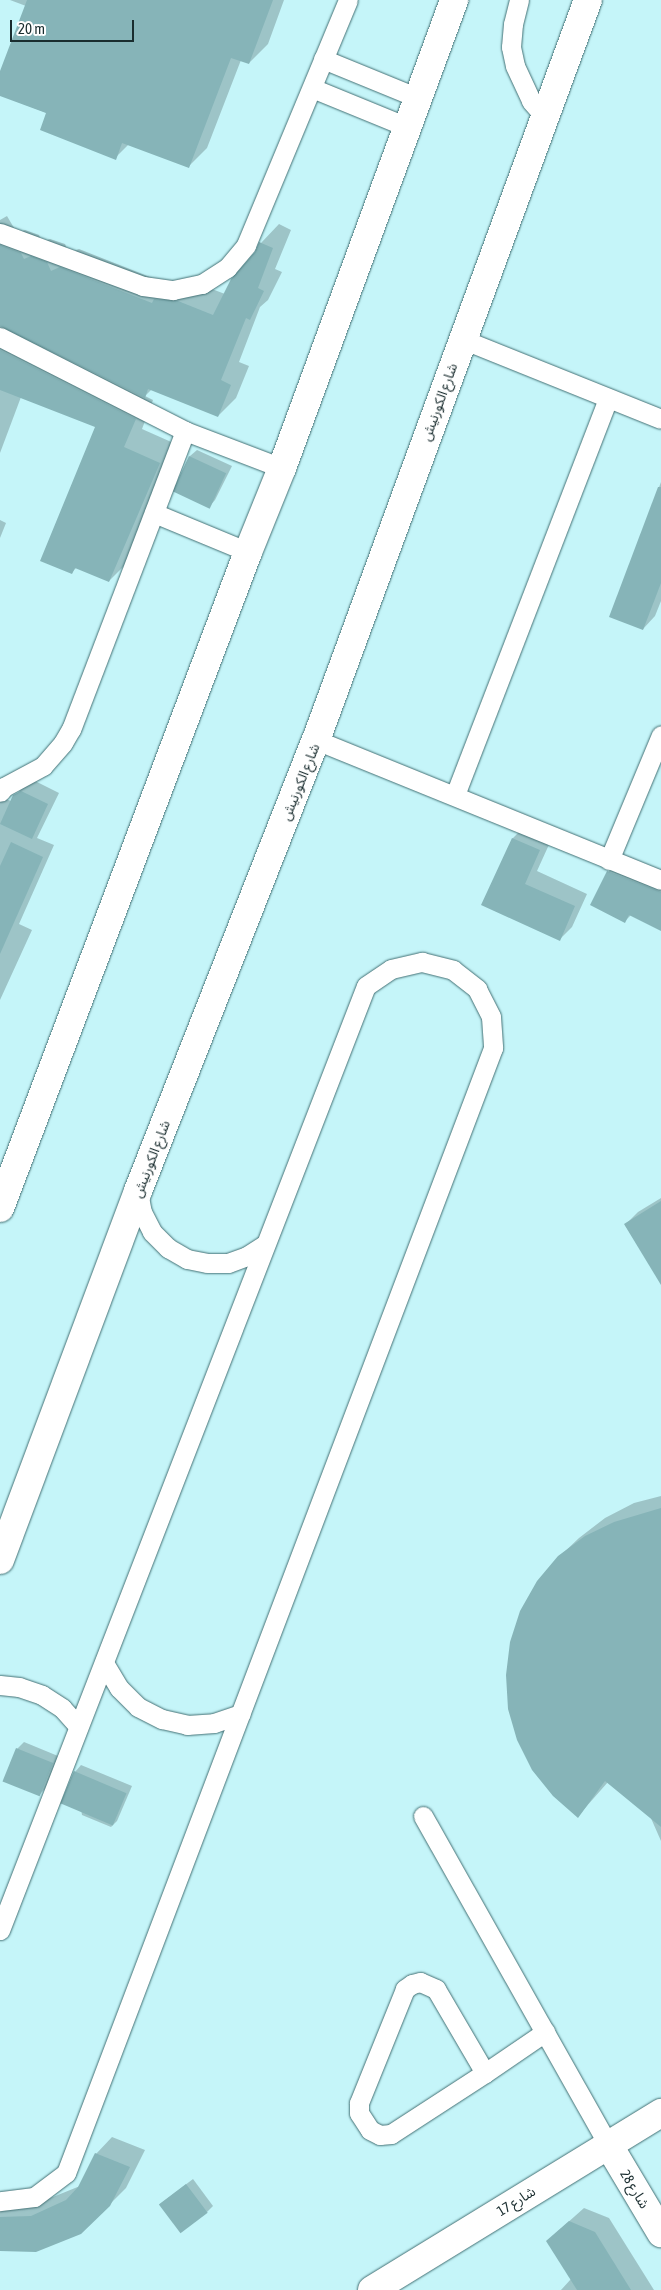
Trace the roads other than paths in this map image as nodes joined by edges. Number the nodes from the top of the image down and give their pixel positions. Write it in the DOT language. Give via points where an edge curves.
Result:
graph roads {
  1 [pos="348,0"];
  2 [pos="454,0"];
  3 [pos="519,0"];
  4 [pos="588,0"];
  5 [pos="323,60"];
  6 [pos="312,88"];
  7 [pos="418,98"];
  8 [pos="544,116"];
  9 [pos="407,126"];
  10 [pos="0,233"];
  11 [pos="0,337"];
  12 [pos="462,340"];
  13 [pos="608,398"];
  14 [pos="661,419"];
  15 [pos="185,431"];
  16 [pos="282,468"];
  17 [pos="154,514"];
  18 [pos="248,552"];
  19 [pos="661,735"];
  20 [pos="316,740"];
  21 [pos="0,792"];
  22 [pos="455,795"];
  23 [pos="609,860"];
  24 [pos="661,880"];
  25 [pos="138,1191"];
  26 [pos="0,1208"];
  27 [pos="264,1245"];
  28 [pos="0,1560"];
  29 [pos="104,1663"];
  30 [pos="0,1685"];
  31 [pos="240,1714"];
  32 [pos="78,1726"];
  33 [pos="423,1816"];
  34 [pos="0,1930"];
  35 [pos="545,2032"];
  36 [pos="485,2073"];
  37 [pos="661,2113"];
  38 [pos="608,2144"];
  39 [pos="0,2201"];
  40 [pos="661,2233"];
  41 [pos="372,2290"];
  1 -- 5 [label="lane"];
  2 -- 7 [label="street"];
  3 -- 8 [label="lane" via="511,46 515,66 531,101"];
  4 -- 8 [label="street, شارع الكورنيش"];
  5 -- 6 [label="lane"];
  5 -- 7 [label="lane"];
  6 -- 9 [label="lane"];
  6 -- 10 [label="lane" via="246,245 228,268 202,284 173,290 143,286"];
  7 -- 9 [label="street"];
  8 -- 12 [label="street, شارع الكورنيش"];
  9 -- 16 [label="street"];
  11 -- 15 [label="lane"];
  12 -- 13 [label="lane"];
  12 -- 20 [label="street, شارع الكورنيش"];
  13 -- 14 [label="lane"];
  13 -- 22 [label="lane"];
  15 -- 16 [label="lane"];
  15 -- 17 [label="lane"];
  16 -- 18 [label="street"];
  17 -- 18 [label="lane"];
  17 -- 21 [label="lane" via="71,729 43,766"];
  18 -- 26 [label="street"];
  19 -- 23 [label="lane"];
  20 -- 22 [label="lane"];
  20 -- 25 [label="street, شارع الكورنيش"];
  22 -- 23 [label="lane"];
  23 -- 24 [label="lane"];
  25 -- 27 [label="lane" via="142,1212 152,1232 168,1248 187,1259 228,1263"];
  25 -- 28 [label="street, شارع الكورنيش"];
  27 -- 29 [label="lane"];
  27 -- 31 [label="lane" via="366,986 391,969 422,962 453,970 477,989 491,1017 493,1048"];
  29 -- 31 [label="lane" via="119,1688 138,1707 162,1719 187,1725 214,1723"];
  29 -- 32 [label="lane"];
  30 -- 32 [label="lane" via="42,1695 62,1708"];
  31 -- 39 [label="lane" via="66,2173 34,2197"];
  32 -- 34 [label="lane"];
  33 -- 35 [label="lane"];
  35 -- 36 [label="lane"];
  35 -- 38 [label="lane"];
  36 -- 36 [label="lane" via="391,2134 380,2135 370,2130 359,2114 359,2103 405,1989 412,1984 420,1982 436,1989"];
  37 -- 38 [label="street, شارع 17"];
  38 -- 40 [label="street, شارع 28"];
  38 -- 41 [label="street, شارع 17"];
}
